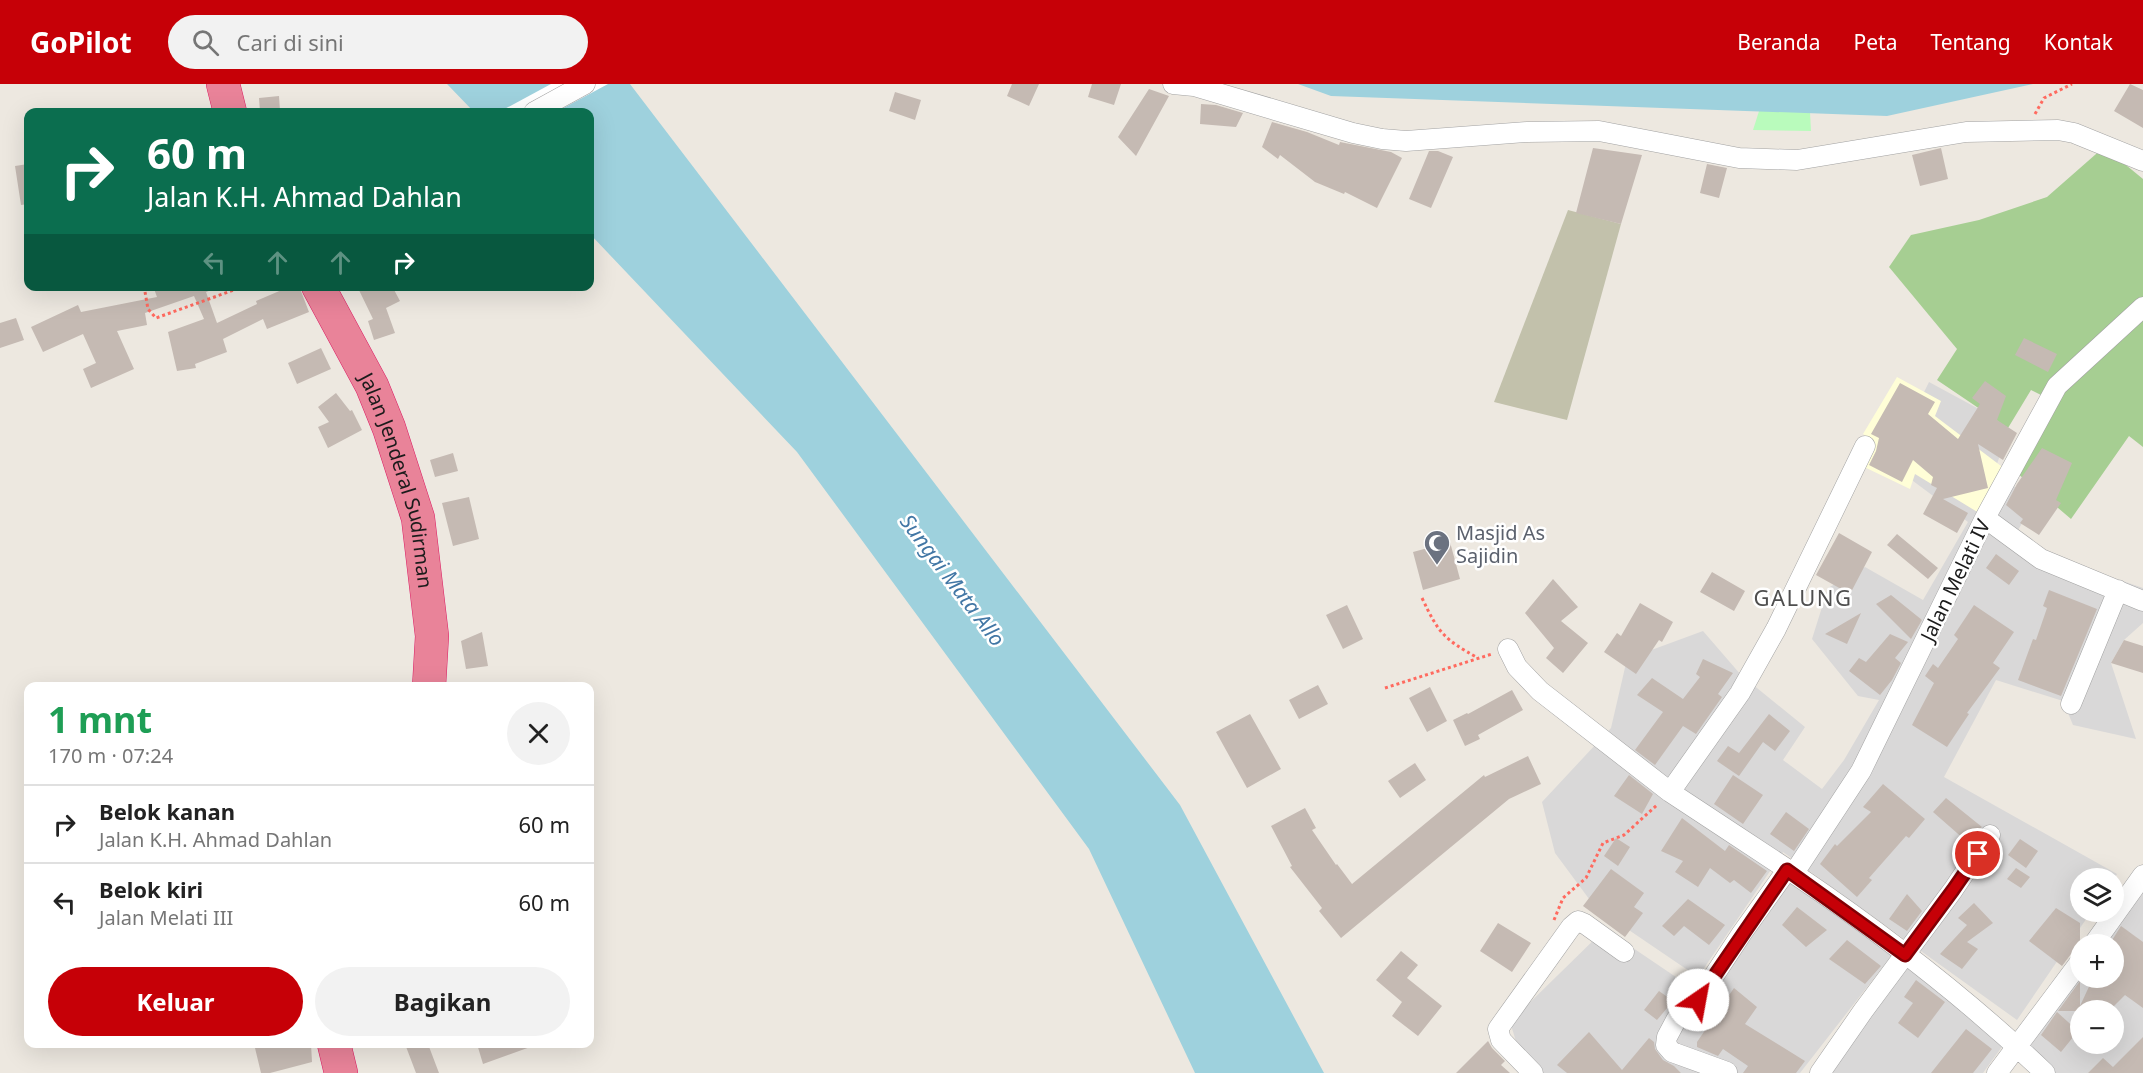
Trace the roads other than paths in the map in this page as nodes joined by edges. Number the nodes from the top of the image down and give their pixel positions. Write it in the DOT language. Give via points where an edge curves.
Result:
graph roads {
  1 [pos="223,84"];
  2 [pos="585,84"];
  3 [pos="1173,84"];
  4 [pos="229,108"];
  5 [pos="541,108"];
  6 [pos="2143,161"];
  7 [pos="321,291"];
  8 [pos="2143,307"];
  9 [pos="1865,446"];
  10 [pos="1985,518"];
  11 [pos="2118,590"];
  12 [pos="2143,601"];
  13 [pos="1508,649"];
  14 [pos="429,682"];
  15 [pos="2071,704"];
  16 [pos="1670,792"];
  17 [pos="1990,835"];
  18 [pos="1790,872"];
  19 [pos="2143,875"];
  20 [pos="2101,934"];
  21 [pos="1624,952"];
  22 [pos="1905,955"];
  23 [pos="2070,975"];
  24 [pos="2016,1046"];
  25 [pos="335,1048"];
  26 [pos="1727,1072"];
  27 [pos="341,1073"];
  28 [pos="1533,1073"];
  29 [pos="1820,1073"];
  30 [pos="1996,1073"];
  31 [pos="2045,1073"];
  1 -- 4 [label="highway"];
  2 -- 5 [label="street"];
  3 -- 6 [label="street" via="1228,95 1353,133 1406,141 1599,131 1739,158 1797,160 1966,132 2058,130"];
  7 -- 14 [label="highway, Jalan Jenderal Sudirman" via="372,386 418,518 432,636"];
  8 -- 10 [label="street, Jalan Melati IV" via="2057,386"];
  9 -- 16 [label="street" via="1776,629 1740,693"];
  10 -- 11 [label="street" via="2041,559"];
  10 -- 18 [label="street, Jalan Melati IV" via="1862,771"];
  11 -- 12 [label="street"];
  11 -- 15 [label="street"];
  13 -- 16 [label="street" via="1517,667 1540,691"];
  16 -- 18 [label="street"];
  17 -- 22 [label="street"];
  18 -- 22 [label="street"];
  18 -- 26 [label="street, Jalan Melati IV" via="1667,1037 1665,1044 1672,1052"];
  19 -- 20 [label="street"];
  21 -- 28 [label="street" via="1578,921 1565,936 1498,1029 1501,1040"];
  22 -- 24 [label="street"];
  22 -- 29 [label="street"];
  23 -- 24 [label="street"];
  24 -- 30 [label="street"];
  24 -- 31 [label="street"];
  25 -- 27 [label="highway"];
}
